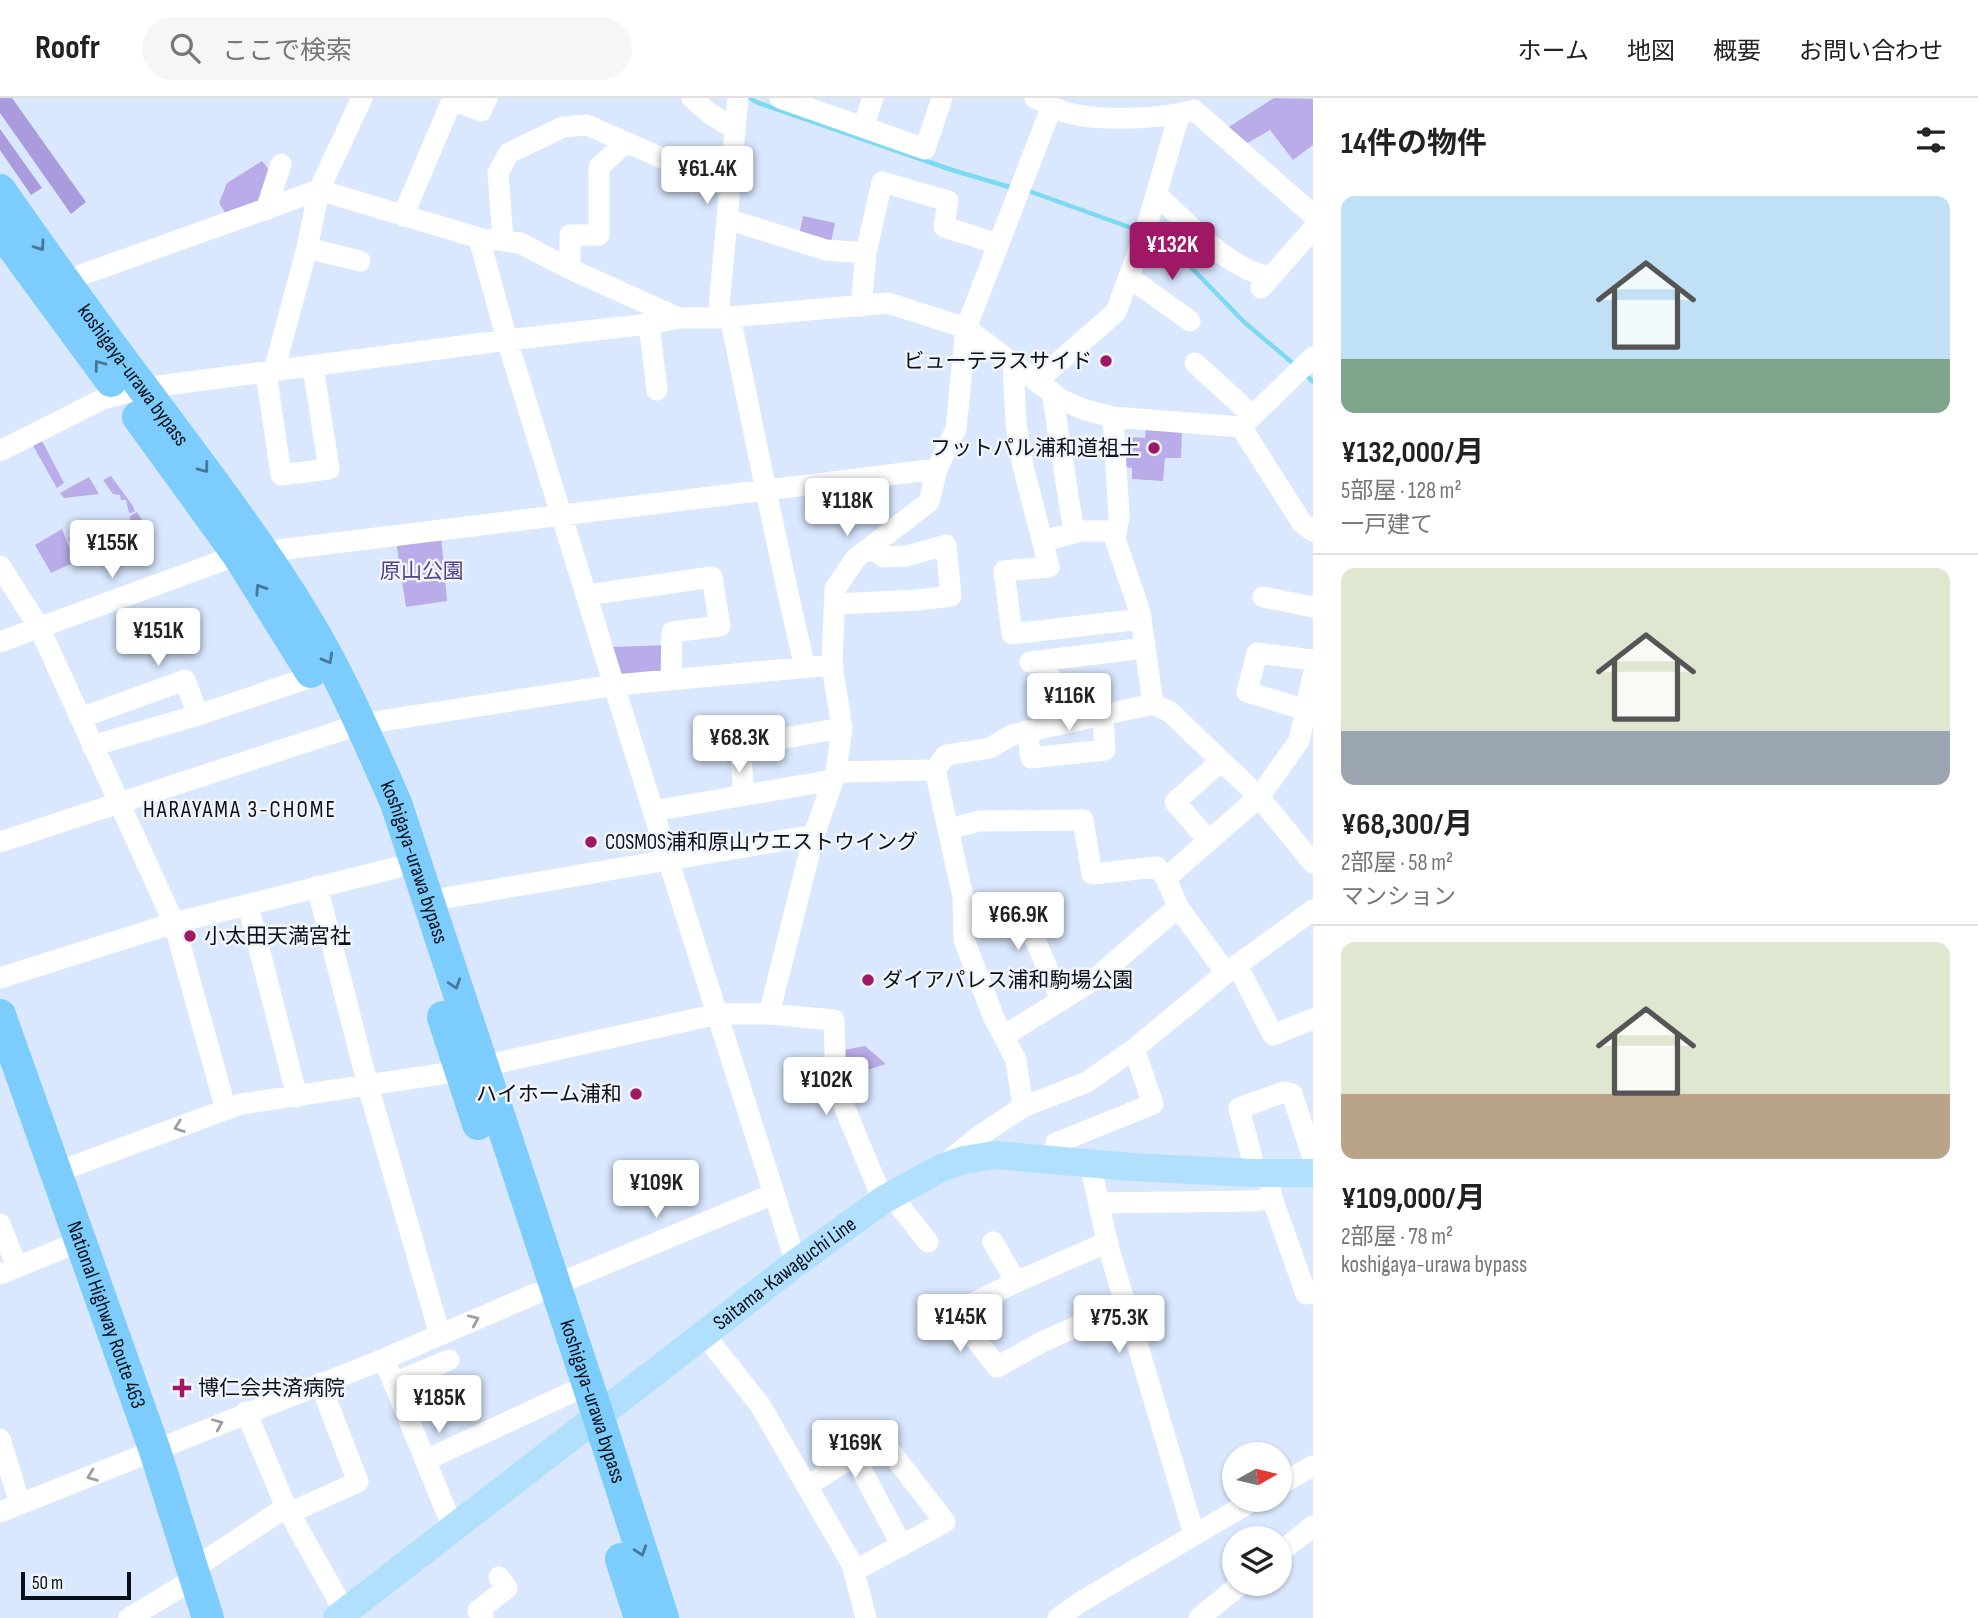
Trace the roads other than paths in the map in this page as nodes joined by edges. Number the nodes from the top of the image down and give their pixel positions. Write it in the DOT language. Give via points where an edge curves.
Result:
graph roads {
  1 [pos="362,98"];
  2 [pos="487,98"];
  3 [pos="692,98"];
  4 [pos="738,98"];
  5 [pos="780,98"];
  6 [pos="873,98"];
  7 [pos="942,98"];
  8 [pos="1210,98"];
  9 [pos="453,99"];
  10 [pos="1044,102"];
  11 [pos="1187,112"];
  12 [pos="863,127"];
  13 [pos="735,129"];
  14 [pos="626,142"];
  15 [pos="281,164"];
  16 [pos="730,188"];
  17 [pos="0,190"];
  18 [pos="319,190"];
  19 [pos="1157,194"];
  20 [pos="266,210"];
  21 [pos="1313,215"];
  22 [pos="403,216"];
  23 [pos="727,219"];
  24 [pos="1313,229"];
  25 [pos="0,230"];
  26 [pos="479,238"];
  27 [pos="503,240"];
  28 [pos="998,244"];
  29 [pos="307,248"];
  30 [pos="866,253"];
  31 [pos="360,261"];
  32 [pos="570,269"];
  33 [pos="1129,277"];
  34 [pos="66,283"];
  35 [pos="861,306"];
  36 [pos="679,318"];
  37 [pos="724,318"];
  38 [pos="1190,321"];
  39 [pos="649,324"];
  40 [pos="966,328"];
  41 [pos="507,340"];
  42 [pos="1313,357"];
  43 [pos="1013,363"];
  44 [pos="1195,363"];
  45 [pos="313,367"];
  46 [pos="270,372"];
  47 [pos="1044,386"];
  48 [pos="657,390"];
  49 [pos="132,391"];
  50 [pos="1113,416"];
  51 [pos="1247,421"];
  52 [pos="0,450"];
  53 [pos="937,469"];
  54 [pos="768,491"];
  55 [pos="563,516"];
  56 [pos="1116,531"];
  57 [pos="1313,531"];
  58 [pos="1074,533"];
  59 [pos="1042,541"];
  60 [pos="869,548"];
  61 [pos="250,554"];
  62 [pos="0,566"];
  63 [pos="587,595"];
  64 [pos="1263,597"];
  65 [pos="835,604"];
  66 [pos="1313,607"];
  67 [pos="1141,620"];
  68 [pos="40,629"];
  69 [pos="0,642"];
  70 [pos="1145,648"];
  71 [pos="1313,660"];
  72 [pos="832,665"];
  73 [pos="805,667"];
  74 [pos="1313,675"];
  75 [pos="314,676"];
  76 [pos="671,680"];
  77 [pos="615,685"];
  78 [pos="1153,705"];
  79 [pos="1306,710"];
  80 [pos="198,715"];
  81 [pos="1103,715"];
  82 [pos="80,719"];
  83 [pos="1055,725"];
  84 [pos="351,728"];
  85 [pos="842,728"];
  86 [pos="1027,731"];
  87 [pos="92,746"];
  88 [pos="1221,761"];
  89 [pos="935,770"];
  90 [pos="834,776"];
  91 [pos="744,795"];
  92 [pos="1258,797"];
  93 [pos="118,803"];
  94 [pos="653,811"];
  95 [pos="950,829"];
  96 [pos="814,835"];
  97 [pos="1209,841"];
  98 [pos="0,842"];
  99 [pos="668,859"];
  100 [pos="1313,863"];
  101 [pos="395,869"];
  102 [pos="1166,878"];
  103 [pos="317,886"];
  104 [pos="428,901"];
  105 [pos="248,905"];
  106 [pos="1178,907"];
  107 [pos="1313,909"];
  108 [pos="964,920"];
  109 [pos="174,923"];
  110 [pos="1232,969"];
  111 [pos="0,978"];
  112 [pos="1062,1001"];
  113 [pos="718,1014"];
  114 [pos="769,1014"];
  115 [pos="0,1015"];
  116 [pos="1313,1019"];
  117 [pos="1004,1036"];
  118 [pos="1134,1049"];
  119 [pos="471,1068"];
  120 [pos="368,1086"];
  121 [pos="297,1097"];
  122 [pos="1023,1107"];
  123 [pos="226,1110"];
  124 [pos="1313,1158"];
  125 [pos="1054,1160"];
  126 [pos="1090,1163"];
  127 [pos="941,1168"];
  128 [pos="57,1172"];
  129 [pos="1313,1173"];
  130 [pos="1264,1182"];
  131 [pos="773,1194"];
  132 [pos="887,1198"];
  133 [pos="1100,1203"];
  134 [pos="0,1224"];
  135 [pos="81,1241"];
  136 [pos="928,1242"];
  137 [pos="993,1242"];
  138 [pos="1108,1242"];
  139 [pos="796,1264"];
  140 [pos="9,1271"];
  141 [pos="1016,1282"];
  142 [pos="545,1289"];
  143 [pos="1313,1292"];
  144 [pos="1126,1304"];
  145 [pos="704,1334"];
  146 [pos="440,1335"];
  147 [pos="384,1359"];
  148 [pos="449,1360"];
  149 [pos="320,1383"];
  150 [pos="394,1383"];
  151 [pos="450,1387"];
  152 [pos="570,1393"];
  153 [pos="404,1406"];
  154 [pos="246,1412"];
  155 [pos="590,1422"];
  156 [pos="0,1439"];
  157 [pos="155,1451"];
  158 [pos="854,1456"];
  159 [pos="426,1460"];
  160 [pos="1313,1466"];
  161 [pos="1292,1478"];
  162 [pos="807,1486"];
  163 [pos="10,1508"];
  164 [pos="288,1510"];
  165 [pos="1233,1512"];
  166 [pos="1313,1526"];
  167 [pos="453,1528"];
  168 [pos="1194,1534"];
  169 [pos="1292,1543"];
  170 [pos="902,1546"];
  171 [pos="854,1571"];
  172 [pos="195,1574"];
  173 [pos="499,1577"];
  174 [pos="1226,1596"];
  175 [pos="341,1615"];
  176 [pos="128,1618"];
  177 [pos="208,1618"];
  178 [pos="483,1618"];
  179 [pos="639,1618"];
  180 [pos="663,1618"];
  181 [pos="866,1618"];
  182 [pos="1058,1618"];
  183 [pos="1199,1618"];
  1 -- 18 [label="street"];
  2 -- 9 [label="street" via="481,111"];
  3 -- 13 [label="street"];
  4 -- 13 [label="street"];
  5 -- 12 [label="street"];
  6 -- 12 [label="street"];
  7 -- 12 [label="street" via="925,149"];
  8 -- 11 [label="street"];
  9 -- 22 [label="street"];
  10 -- 11 [label="street" via="1092,116 1141,118"];
  10 -- 28 [label="street"];
  11 -- 19 [label="street" via="1177,122"];
  11 -- 21 [label="street" via="1194,110 1203,116"];
  13 -- 16 [label="street"];
  14 -- 16 [label="street"];
  14 -- 27 [label="street" via="587,125 563,127 509,153 498,173"];
  14 -- 32 [label="street" via="599,167 599,235 570,235"];
  15 -- 20 [label="street"];
  16 -- 23 [label="street"];
  17 -- 34 [label="highway, koshigaya-urawa bypass, one-way"];
  18 -- 20 [label="street"];
  18 -- 22 [label="street"];
  18 -- 29 [label="street"];
  19 -- 24 [label="street" via="1209,243 1265,282"];
  19 -- 33 [label="street"];
  20 -- 34 [label="street"];
  22 -- 26 [label="street"];
  23 -- 30 [label="street" via="826,250"];
  23 -- 37 [label="street"];
  49 -- 25 [label="highway, koshigaya-urawa bypass, one-way"];
  26 -- 27 [label="street"];
  26 -- 41 [label="street"];
  27 -- 32 [label="street" via="520,243"];
  28 -- 30 [label="street" via="944,227 948,201 882,182"];
  28 -- 40 [label="street"];
  29 -- 31 [label="street"];
  29 -- 46 [label="street"];
  30 -- 35 [label="street"];
  32 -- 36 [label="street"];
  33 -- 38 [label="street"];
  33 -- 47 [label="street" via="1116,312"];
  34 -- 49 [label="highway, koshigaya-urawa bypass"];
  35 -- 37 [label="street"];
  35 -- 40 [label="street" via="888,303"];
  36 -- 37 [label="street"];
  36 -- 39 [label="street"];
  37 -- 54 [label="street"];
  39 -- 41 [label="street"];
  39 -- 48 [label="street"];
  40 -- 43 [label="street"];
  40 -- 53 [label="street" via="956,429"];
  41 -- 45 [label="street"];
  41 -- 55 [label="street"];
  42 -- 51 [label="street"];
  43 -- 47 [label="street"];
  43 -- 59 [label="street" via="1023,467"];
  44 -- 51 [label="street"];
  45 -- 46 [label="street"];
  45 -- 46 [label="street" via="329,469 281,475"];
  46 -- 49 [label="street"];
  47 -- 50 [label="street" via="1085,410"];
  47 -- 58 [label="street"];
  49 -- 52 [label="street" via="103,399"];
  49 -- 61 [label="highway, koshigaya-urawa bypass" via="209,475"];
  50 -- 51 [label="street"];
  50 -- 56 [label="street"];
  51 -- 57 [label="street" via="1302,523"];
  53 -- 54 [label="street"];
  53 -- 60 [label="street" via="929,502"];
  54 -- 55 [label="street"];
  54 -- 73 [label="street"];
  55 -- 61 [label="street"];
  55 -- 63 [label="street"];
  56 -- 58 [label="street"];
  56 -- 67 [label="street"];
  58 -- 59 [label="street"];
  59 -- 67 [label="street" via="1049,567 1004,571 1012,634"];
  60 -- 65 [label="street" via="856,558 835,589"];
  60 -- 65 [label="street" via="884,556 906,556 946,545 951,596"];
  61 -- 68 [label="street"];
  75 -- 61 [label="highway, koshigaya-urawa bypass, one-way"];
  61 -- 84 [label="highway, koshigaya-urawa bypass, one-way" via="305,618 333,667"];
  62 -- 68 [label="street"];
  63 -- 76 [label="street" via="712,578 720,626 672,632"];
  63 -- 77 [label="street"];
  64 -- 66 [label="street"];
  65 -- 72 [label="street"];
  67 -- 70 [label="street"];
  68 -- 69 [label="street"];
  68 -- 82 [label="street"];
  70 -- 78 [label="street"];
  70 -- 83 [label="street" via="1038,662"];
  71 -- 79 [label="street" via="1257,653 1247,692"];
  72 -- 73 [label="street"];
  72 -- 85 [label="street"];
  73 -- 76 [label="street"];
  74 -- 79 [label="street"];
  75 -- 80 [label="street"];
  75 -- 84 [label="highway, koshigaya-urawa bypass"];
  76 -- 77 [label="street"];
  77 -- 84 [label="street"];
  77 -- 94 [label="street"];
  78 -- 81 [label="street"];
  78 -- 88 [label="street" via="1170,712"];
  79 -- 92 [label="street" via="1299,741"];
  80 -- 82 [label="street" via="185,680"];
  80 -- 87 [label="street"];
  81 -- 83 [label="street"];
  81 -- 86 [label="street" via="1105,750 1031,758"];
  82 -- 87 [label="street"];
  83 -- 86 [label="street"];
  84 -- 93 [label="street"];
  84 -- 101 [label="highway, koshigaya-urawa bypass"];
  84 -- 104 [label="highway, koshigaya-urawa bypass" via="396,803"];
  85 -- 90 [label="street"];
  85 -- 91 [label="street" via="740,746"];
  86 -- 89 [label="street" via="990,748 946,755"];
  87 -- 93 [label="street"];
  88 -- 92 [label="street"];
  88 -- 97 [label="street" via="1175,802"];
  89 -- 90 [label="street"];
  89 -- 95 [label="street"];
  90 -- 91 [label="street"];
  90 -- 96 [label="street"];
  91 -- 94 [label="street"];
  92 -- 97 [label="street"];
  92 -- 100 [label="street"];
  93 -- 98 [label="street"];
  93 -- 109 [label="street"];
  94 -- 99 [label="street"];
  95 -- 102 [label="street" via="979,821 1083,820 1092,874 1157,867"];
  95 -- 108 [label="street"];
  96 -- 99 [label="street"];
  96 -- 114 [label="street"];
  97 -- 102 [label="street"];
  99 -- 104 [label="street"];
  99 -- 113 [label="street"];
  101 -- 103 [label="street"];
  101 -- 119 [label="highway, koshigaya-urawa bypass"];
  102 -- 106 [label="street"];
  103 -- 105 [label="street"];
  103 -- 120 [label="street"];
  104 -- 119 [label="highway, koshigaya-urawa bypass, one-way"];
  105 -- 109 [label="street"];
  105 -- 121 [label="street"];
  106 -- 110 [label="street"];
  106 -- 112 [label="street" via="1095,979"];
  107 -- 110 [label="street"];
  108 -- 112 [label="street" via="1026,918"];
  108 -- 117 [label="street" via="964,940"];
  109 -- 111 [label="street"];
  109 -- 123 [label="street"];
  110 -- 116 [label="street" via="1273,1035"];
  110 -- 118 [label="street"];
  112 -- 117 [label="street"];
  113 -- 114 [label="street"];
  113 -- 119 [label="street"];
  113 -- 131 [label="street"];
  114 -- 132 [label="street" via="834,1020 836,1087"];
  115 -- 128 [label="highway, National Highway Route 463"];
  117 -- 122 [label="street" via="1016,1060"];
  118 -- 122 [label="street" via="1087,1082"];
  118 -- 125 [label="street" via="1153,1104 1056,1143"];
  119 -- 120 [label="street"];
  119 -- 142 [label="highway, koshigaya-urawa bypass"];
  120 -- 121 [label="street"];
  120 -- 146 [label="street"];
  121 -- 123 [label="street"];
  122 -- 127 [label="street"];
  123 -- 128 [label="street, one-way"];
  124 -- 130 [label="street" via="1292,1094 1284,1092 1239,1108 1252,1158"];
  125 -- 126 [label="main road, Saitama-Kawaguchi Line"];
  125 -- 127 [label="main road, Saitama-Kawaguchi Line" via="987,1156"];
  126 -- 130 [label="main road, Saitama-Kawaguchi Line"];
  126 -- 133 [label="street"];
  127 -- 132 [label="main road, Saitama-Kawaguchi Line"];
  128 -- 135 [label="highway, National Highway Route 463"];
  129 -- 130 [label="main road, Saitama-Kawaguchi Line"];
  130 -- 133 [label="street" via="1253,1201"];
  130 -- 143 [label="street" via="1306,1294"];
  131 -- 139 [label="street"];
  131 -- 142 [label="street"];
  132 -- 136 [label="street"];
  132 -- 139 [label="main road, Saitama-Kawaguchi Line"];
  133 -- 138 [label="street"];
  134 -- 140 [label="street"];
  135 -- 140 [label="street"];
  135 -- 157 [label="highway, National Highway Route 463"];
  137 -- 141 [label="street"];
  138 -- 141 [label="street"];
  138 -- 144 [label="street"];
  139 -- 145 [label="main road, Saitama-Kawaguchi Line"];
  141 -- 144 [label="street" via="957,1315 997,1367"];
  146 -- 142 [label="street, one-way"];
  142 -- 152 [label="highway, koshigaya-urawa bypass"];
  142 -- 155 [label="highway, koshigaya-urawa bypass"];
  144 -- 168 [label="street"];
  145 -- 155 [label="main road, Saitama-Kawaguchi Line"];
  145 -- 162 [label="street" via="760,1405"];
  146 -- 147 [label="street"];
  147 -- 149 [label="street"];
  147 -- 150 [label="street"];
  148 -- 150 [label="street"];
  149 -- 154 [label="street"];
  149 -- 164 [label="street" via="358,1482"];
  150 -- 153 [label="street"];
  151 -- 153 [label="street"];
  152 -- 155 [label="highway, koshigaya-urawa bypass"];
  152 -- 159 [label="street"];
  153 -- 159 [label="street"];
  157 -- 154 [label="street, one-way"];
  154 -- 164 [label="street"];
  155 -- 167 [label="main road, Saitama-Kawaguchi Line"];
  155 -- 179 [label="highway, koshigaya-urawa bypass"];
  155 -- 180 [label="highway, koshigaya-urawa bypass, one-way"];
  156 -- 163 [label="street"];
  157 -- 163 [label="street, one-way"];
  157 -- 172 [label="highway, National Highway Route 463"];
  158 -- 162 [label="street"];
  158 -- 170 [label="street"];
  158 -- 170 [label="street" via="881,1439 945,1522"];
  159 -- 167 [label="street"];
  160 -- 161 [label="street"];
  162 -- 171 [label="street"];
  164 -- 172 [label="street"];
  164 -- 175 [label="street"];
  165 -- 168 [label="street"];
  166 -- 169 [label="street"];
  167 -- 175 [label="main road, Saitama-Kawaguchi Line"];
  168 -- 182 [label="street"];
  170 -- 171 [label="street"];
  171 -- 181 [label="street"];
  172 -- 176 [label="street"];
  172 -- 177 [label="highway, National Highway Route 463"];
  173 -- 178 [label="street" via="507,1588 478,1611"];
  174 -- 183 [label="street"];
}
